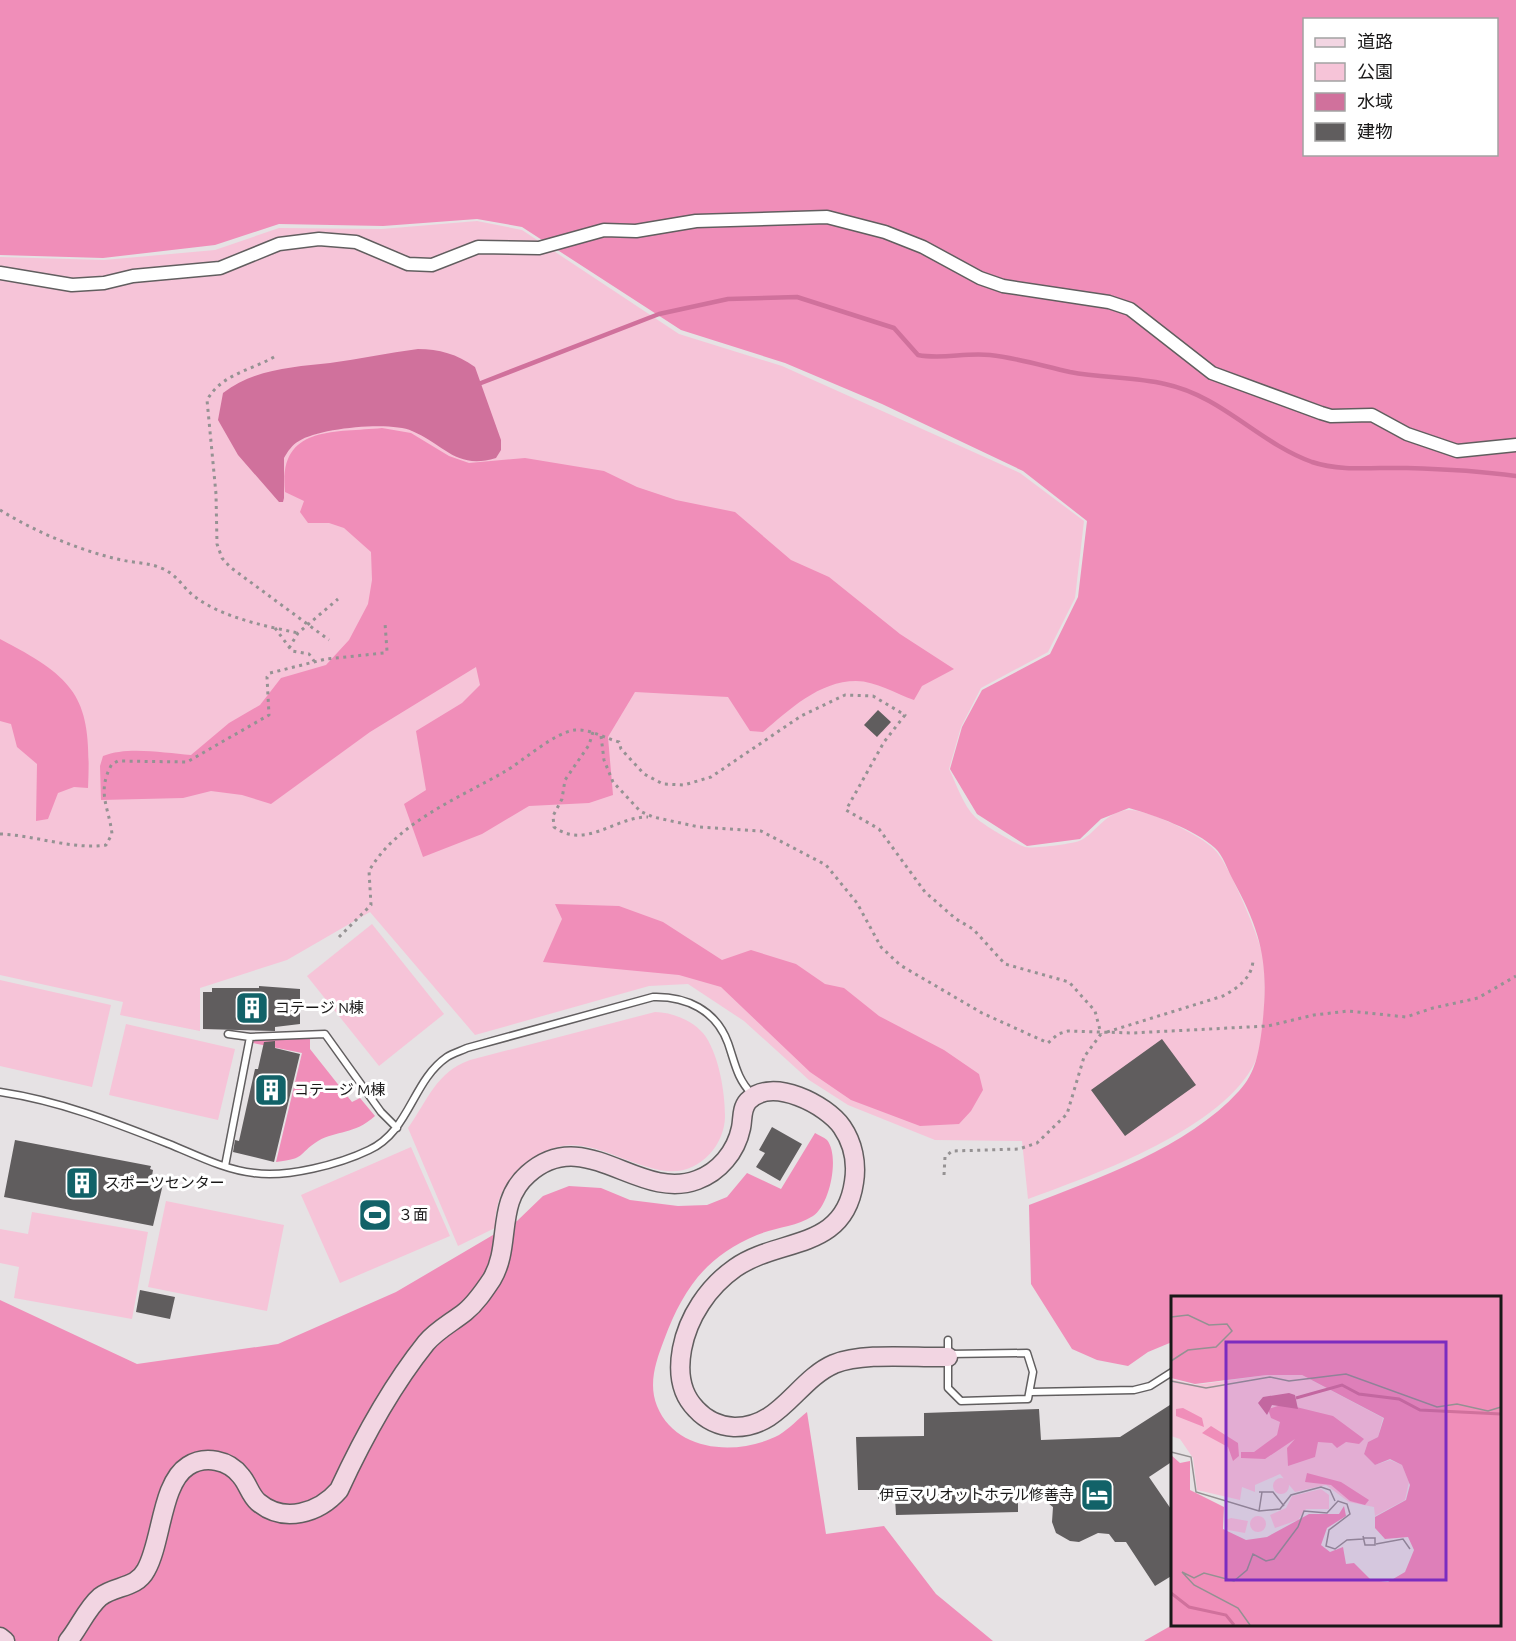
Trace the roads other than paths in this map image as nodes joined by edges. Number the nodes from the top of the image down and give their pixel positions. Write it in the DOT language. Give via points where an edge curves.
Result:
graph roads {
  1 [pos="0,273"];
  2 [pos="1516,445"];
  3 [pos="228,1034"];
  4 [pos="250,1037"];
  5 [pos="0,1092"];
  6 [pos="754,1096"];
  7 [pos="397,1128"];
  8 [pos="225,1166"];
  9 [pos="948,1351"];
  10 [pos="1171,1373"];
  11 [pos="1031,1392"];
  12 [pos="0,1637"];
  13 [pos="5,1641"];
  14 [pos="68,1641"];
  1 -- 2 [label="street" via="72,285 104,283 134,276 220,268 279,244 319,239 356,242 408,264 432,265 478,247 539,248 604,230 642,230 696,221 827,217 895,236 1002,286 1130,309 1212,374 1321,413 1372,415 1407,434 1457,451"];
  3 -- 4 [label="lane"];
  4 -- 7 [label="lane" via="325,1034"];
  4 -- 8 [label="lane"];
  5 -- 8 [label="lane" via="77,1108"];
  6 -- 7 [label="lane" via="735,1069 729,1045 715,1021 694,1004 653,997 467,1048 448,1057 426,1081"];
  6 -- 9 [label="street" via="798,1095 824,1108 850,1142 854,1184 844,1211 824,1232 798,1245 744,1262 706,1295 688,1328 681,1352 682,1386 692,1405 717,1423 748,1426 783,1408 816,1375 834,1364"];
  6 -- 14 [label="street" via="744,1109 733,1149 718,1168 698,1180 662,1184 580,1157 551,1161 526,1175 506,1208 502,1256 493,1277 467,1311 425,1344 382,1404 331,1499 300,1514 276,1512 257,1501 240,1473 231,1466 210,1460 188,1466 173,1483 146,1572 134,1583 100,1598"];
  7 -- 8 [label="lane" via="368,1150 291,1172 253,1173"];
  9 -- 11 [label="lane" via="1027,1353 1033,1372"];
  9 -- 11 [label="lane" via="948,1388 961,1401 1028,1400"];
  10 -- 11 [label="lane" via="1134,1390"];
  12 -- 13 [label="street"];
}
